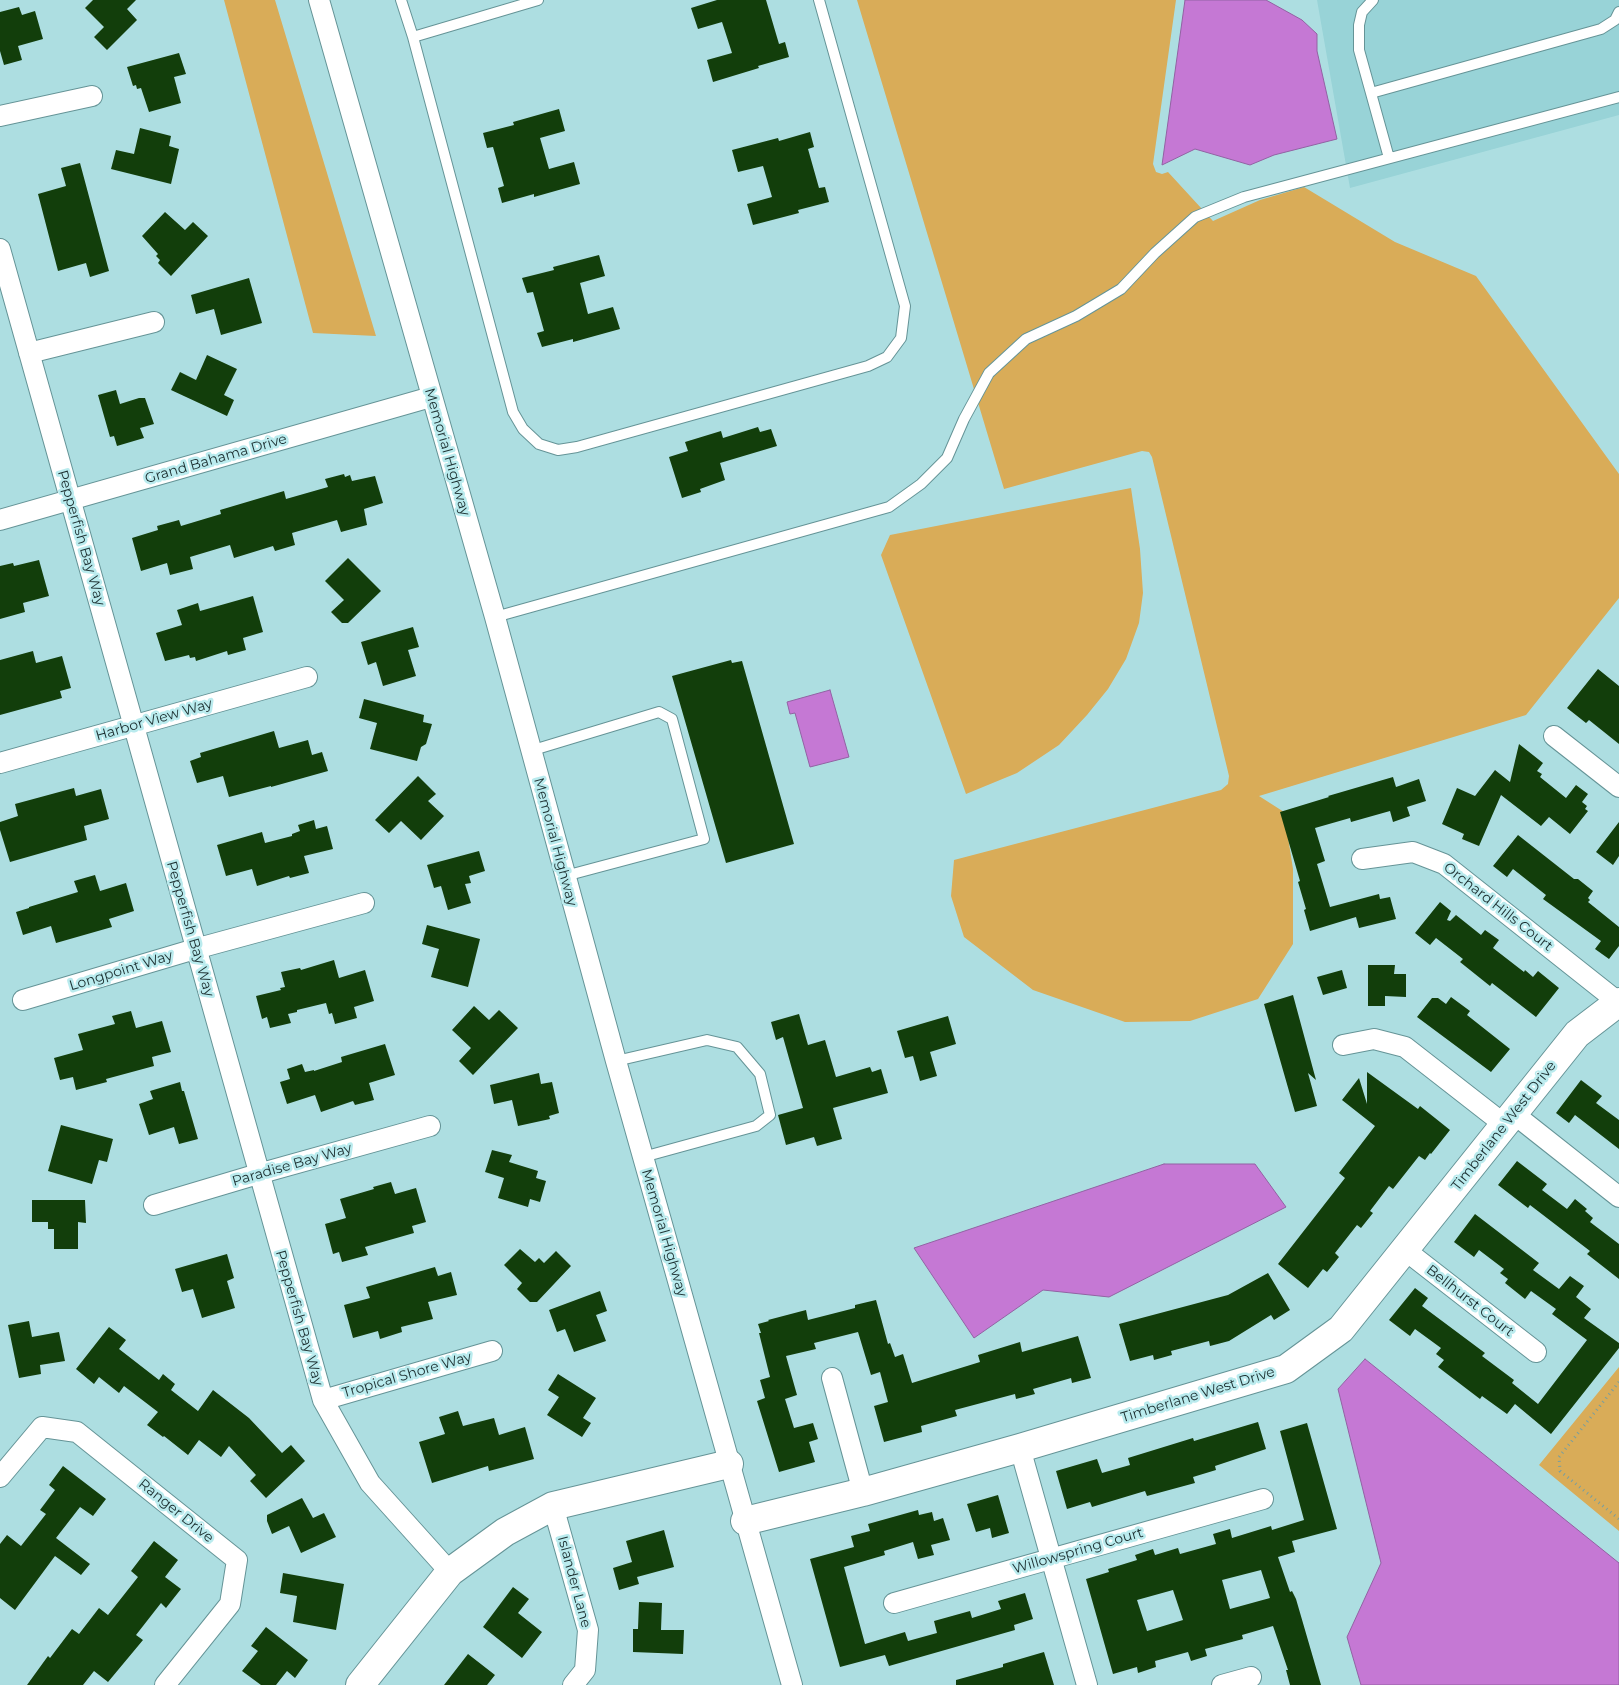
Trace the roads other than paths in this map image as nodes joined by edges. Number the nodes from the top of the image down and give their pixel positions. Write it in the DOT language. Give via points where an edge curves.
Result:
graph roads {
  1 [pos="319,0"];
  2 [pos="401,0"];
  3 [pos="538,0"];
  4 [pos="819,0"];
  5 [pos="1373,0"];
  6 [pos="1619,12"];
  7 [pos="413,37"];
  8 [pos="1371,93"];
  9 [pos="92,96"];
  10 [pos="1619,97"];
  11 [pos="0,116"];
  12 [pos="1389,158"];
  13 [pos="0,249"];
  14 [pos="154,322"];
  15 [pos="29,353"];
  16 [pos="431,397"];
  17 [pos="70,501"];
  18 [pos="0,520"];
  19 [pos="495,617"];
  20 [pos="307,677"];
  21 [pos="133,726"];
  22 [pos="1554,736"];
  23 [pos="530,751"];
  24 [pos="0,763"];
  25 [pos="1619,787"];
  26 [pos="1362,859"];
  27 [pos="565,876"];
  28 [pos="364,903"];
  29 [pos="195,949"];
  30 [pos="23,1000"];
  31 [pos="1619,1002"];
  32 [pos="1344,1045"];
  33 [pos="616,1060"];
  34 [pos="1509,1120"];
  35 [pos="430,1126"];
  36 [pos="643,1157"];
  37 [pos="258,1174"];
  38 [pos="1619,1197"];
  39 [pos="154,1205"];
  40 [pos="1405,1250"];
  41 [pos="492,1351"];
  42 [pos="1536,1352"];
  43 [pos="832,1378"];
  44 [pos="323,1400"];
  45 [pos="1020,1448"];
  46 [pos="729,1464"];
  47 [pos="0,1477"];
  48 [pos="862,1492"];
  49 [pos="1263,1499"];
  50 [pos="553,1506"];
  51 [pos="745,1521"];
  52 [pos="1051,1558"];
  53 [pos="450,1572"];
  54 [pos="894,1603"];
  55 [pos="1251,1677"];
  56 [pos="166,1685"];
  57 [pos="360,1685"];
  58 [pos="573,1685"];
  59 [pos="792,1685"];
  60 [pos="1088,1685"];
  61 [pos="1222,1685"];
  1 -- 16 [label="street, Memorial Highway"];
  2 -- 7 [label="lane"];
  3 -- 7 [label="lane"];
  4 -- 7 [label="lane" via="905,306 901,338 887,357 868,366 558,450 539,444 523,429 514,412"];
  5 -- 8 [label="lane" via="1362,12 1359,26 1359,50"];
  6 -- 8 [label="lane" via="1615,20 1601,29"];
  8 -- 12 [label="lane"];
  9 -- 11 [label="street"];
  10 -- 12 [label="lane"];
  12 -- 19 [label="lane" via="1244,197 1195,217 1121,289 1076,316 1026,339 989,373 947,458 921,484 889,506"];
  13 -- 15 [label="street, Pepperfish Bay Way"];
  14 -- 15 [label="street"];
  15 -- 17 [label="street, Pepperfish Bay Way"];
  16 -- 17 [label="street, Grand Bahama Drive"];
  16 -- 19 [label="street, Memorial Highway"];
  17 -- 18 [label="street, Grand Bahama Drive"];
  17 -- 21 [label="street, Pepperfish Bay Way"];
  19 -- 23 [label="street, Memorial Highway"];
  20 -- 21 [label="street, Harbor View Way"];
  21 -- 24 [label="street, Harbor View Way"];
  21 -- 29 [label="street, Pepperfish Bay Way"];
  22 -- 25 [label="street"];
  23 -- 27 [label="street, Memorial Highway"];
  23 -- 27 [label="lane" via="659,712 672,719 704,839"];
  26 -- 31 [label="street, Orchard Hills Court" via="1413,852 1444,864"];
  27 -- 33 [label="street, Memorial Highway"];
  28 -- 29 [label="street, Longpoint Way"];
  29 -- 30 [label="street, Longpoint Way"];
  29 -- 37 [label="street, Pepperfish Bay Way"];
  31 -- 34 [label="street, Timberlane West Drive" via="1577,1034"];
  32 -- 34 [label="street" via="1374,1039 1405,1047"];
  33 -- 36 [label="street, Memorial Highway"];
  33 -- 36 [label="lane" via="707,1040 736,1046 760,1074 770,1115 756,1126"];
  34 -- 38 [label="street"];
  34 -- 40 [label="street, Timberlane West Drive"];
  35 -- 37 [label="street, Paradise Bay Way"];
  36 -- 46 [label="street, Memorial Highway"];
  37 -- 39 [label="street, Paradise Bay Way"];
  37 -- 44 [label="street, Pepperfish Bay Way"];
  40 -- 42 [label="street, Bellhurst Court"];
  40 -- 45 [label="street, Timberlane West Drive" via="1341,1329 1286,1369"];
  41 -- 44 [label="street, Tropical Shore Way"];
  43 -- 48 [label="street"];
  44 -- 53 [label="street, Pepperfish Bay Way" via="370,1484"];
  45 -- 48 [label="street, Timberlane West Drive"];
  45 -- 52 [label="street"];
  46 -- 50 [label="street"];
  46 -- 51 [label="street, Memorial Highway"];
  47 -- 56 [label="street, Ranger Drive" via="42,1427 77,1432 237,1560 230,1604"];
  48 -- 51 [label="street, Timberlane West Drive"];
  49 -- 52 [label="street, Willowspring Court"];
  50 -- 53 [label="street" via="505,1532"];
  50 -- 58 [label="street, Islander Lane" via="588,1630 585,1670"];
  51 -- 59 [label="street, Memorial Highway"];
  52 -- 54 [label="street, Willowspring Court"];
  52 -- 60 [label="street"];
  53 -- 57 [label="street"];
  55 -- 61 [label="street"];
}
